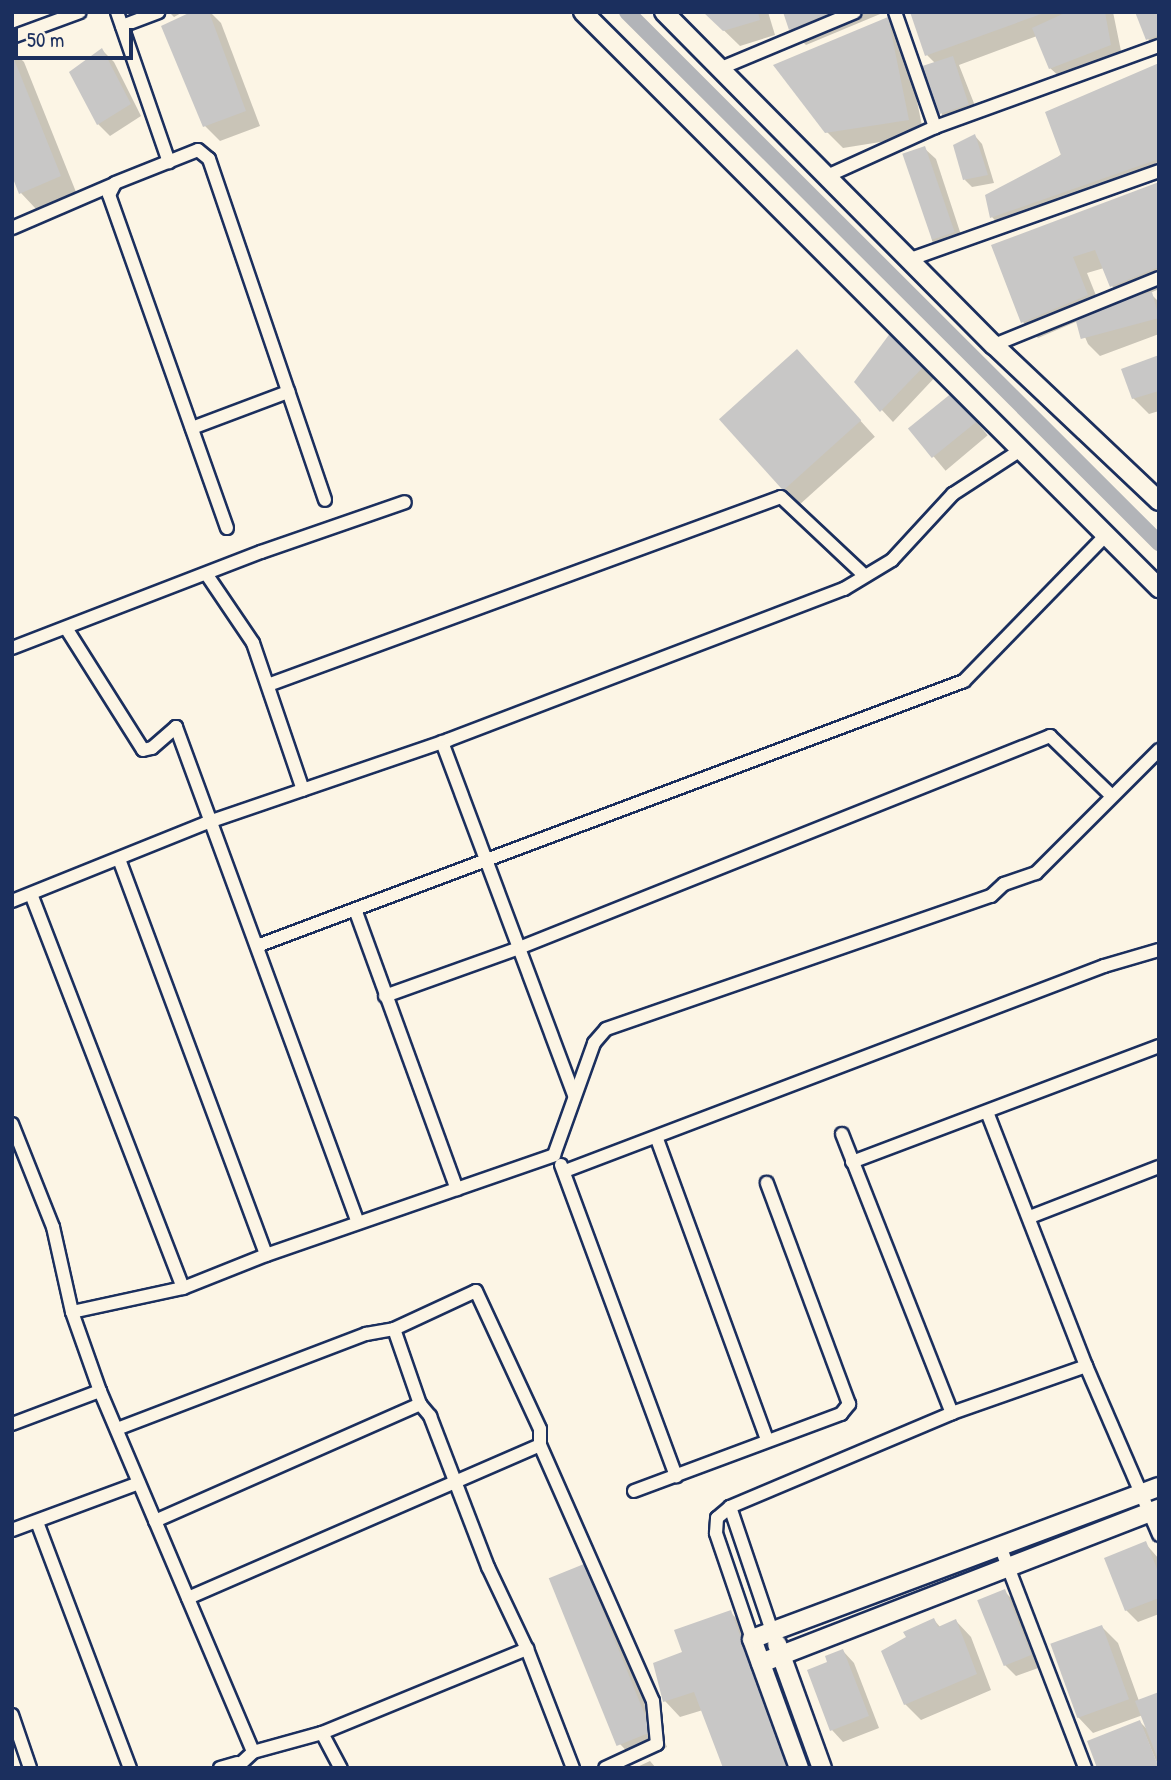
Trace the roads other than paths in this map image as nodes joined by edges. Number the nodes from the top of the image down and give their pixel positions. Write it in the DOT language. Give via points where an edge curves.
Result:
graph roads {
  1 [pos="80,12"];
  2 [pos="117,12"];
  3 [pos="158,12"];
  4 [pos="583,12"];
  5 [pos="664,12"];
  6 [pos="855,12"];
  7 [pos="895,12"];
  8 [pos="121,26"];
  9 [pos="12,37"];
  10 [pos="1159,46"];
  11 [pos="719,69"];
  12 [pos="935,127"];
  13 [pos="169,162"];
  14 [pos="1159,171"];
  15 [pos="825,177"];
  16 [pos="115,183"];
  17 [pos="12,229"];
  18 [pos="908,260"];
  19 [pos="1159,278"];
  20 [pos="994,345"];
  21 [pos="288,392"];
  22 [pos="192,429"];
  23 [pos="1022,449"];
  24 [pos="325,500"];
  25 [pos="1159,501"];
  26 [pos="405,502"];
  27 [pos="227,528"];
  28 [pos="1106,535"];
  29 [pos="864,575"];
  30 [pos="207,576"];
  31 [pos="1159,589"];
  32 [pos="66,628"];
  33 [pos="12,648"];
  34 [pos="268,685"];
  35 [pos="442,742"];
  36 [pos="1159,750"];
  37 [pos="303,790"];
  38 [pos="1112,796"];
  39 [pos="209,822"];
  40 [pos="485,858"];
  41 [pos="119,859"];
  42 [pos="32,894"];
  43 [pos="12,901"];
  44 [pos="356,912"];
  45 [pos="257,946"];
  46 [pos="519,948"];
  47 [pos="1159,950"];
  48 [pos="386,996"];
  49 [pos="1159,1046"];
  50 [pos="574,1095"];
  51 [pos="987,1112"];
  52 [pos="12,1124"];
  53 [pos="842,1134"];
  54 [pos="657,1139"];
  55 [pos="554,1155"];
  56 [pos="852,1162"];
  57 [pos="1159,1167"];
  58 [pos="565,1171"];
  59 [pos="767,1184"];
  60 [pos="457,1189"];
  61 [pos="1030,1217"];
  62 [pos="358,1223"];
  63 [pos="266,1255"];
  64 [pos="183,1288"];
  65 [pos="72,1312"];
  66 [pos="394,1329"];
  67 [pos="1086,1366"];
  68 [pos="100,1391"];
  69 [pos="421,1404"];
  70 [pos="952,1413"];
  71 [pos="12,1424"];
  72 [pos="117,1430"];
  73 [pos="766,1440"];
  74 [pos="540,1445"];
  75 [pos="676,1476"];
  76 [pos="455,1482"];
  77 [pos="139,1483"];
  78 [pos="634,1490"];
  79 [pos="1150,1490"];
  80 [pos="730,1507"];
  81 [pos="1154,1510"];
  82 [pos="155,1521"];
  83 [pos="37,1522"];
  84 [pos="12,1530"];
  85 [pos="1159,1535"];
  86 [pos="1000,1546"];
  87 [pos="1007,1565"];
  88 [pos="188,1598"];
  89 [pos="772,1631"];
  90 [pos="752,1639"];
  91 [pos="527,1649"];
  92 [pos="781,1655"];
  93 [pos="761,1663"];
  94 [pos="12,1715"];
  95 [pos="322,1733"];
  96 [pos="253,1752"];
  97 [pos="237,1765"];
  98 [pos="30,1768"];
  99 [pos="130,1768"];
  100 [pos="220,1768"];
  101 [pos="341,1768"];
  102 [pos="573,1768"];
  103 [pos="605,1768"];
  104 [pos="799,1768"];
  105 [pos="822,1768"];
  106 [pos="1085,1768"];
  1 -- 9 [label="street"];
  2 -- 8 [label="street"];
  3 -- 8 [label="street"];
  4 -- 23 [label="main road"];
  5 -- 11 [label="main road"];
  6 -- 11 [label="street"];
  7 -- 12 [label="street"];
  8 -- 13 [label="street"];
  10 -- 12 [label="street"];
  11 -- 15 [label="main road"];
  12 -- 15 [label="street"];
  13 -- 16 [label="street"];
  13 -- 21 [label="street" via="198,150 209,159"];
  14 -- 18 [label="street"];
  15 -- 18 [label="main road"];
  16 -- 17 [label="street"];
  16 -- 22 [label="street" via="109,195"];
  18 -- 20 [label="main road"];
  19 -- 20 [label="street"];
  20 -- 25 [label="main road"];
  21 -- 22 [label="street"];
  21 -- 24 [label="street"];
  22 -- 27 [label="street"];
  23 -- 28 [label="main road"];
  23 -- 29 [label="street" via="953,494 892,560"];
  26 -- 30 [label="street" via="261,552"];
  28 -- 31 [label="main road"];
  28 -- 40 [label="street" via="964,681"];
  29 -- 34 [label="street" via="781,497"];
  29 -- 35 [label="street" via="844,589"];
  30 -- 32 [label="street"];
  30 -- 34 [label="street" via="253,643"];
  32 -- 33 [label="street"];
  32 -- 39 [label="street" via="143,750 152,748 176,727"];
  34 -- 37 [label="street"];
  35 -- 37 [label="street"];
  35 -- 40 [label="street"];
  36 -- 38 [label="street"];
  37 -- 39 [label="street"];
  38 -- 46 [label="street" via="1050,736"];
  38 -- 50 [label="street" via="1036,873 1004,884 991,896 606,1029 594,1043"];
  39 -- 41 [label="street"];
  39 -- 45 [label="street"];
  40 -- 44 [label="street"];
  40 -- 46 [label="street"];
  41 -- 42 [label="street"];
  41 -- 63 [label="street"];
  42 -- 43 [label="street"];
  42 -- 64 [label="street"];
  44 -- 45 [label="street"];
  44 -- 48 [label="street"];
  45 -- 62 [label="street"];
  46 -- 48 [label="street"];
  46 -- 50 [label="street"];
  47 -- 54 [label="street" via="1104,966"];
  48 -- 60 [label="street"];
  49 -- 51 [label="street"];
  50 -- 55 [label="street"];
  51 -- 56 [label="street"];
  51 -- 61 [label="street"];
  52 -- 65 [label="street" via="53,1227"];
  53 -- 56 [label="street"];
  54 -- 58 [label="street"];
  54 -- 73 [label="street"];
  55 -- 58 [label="street"];
  55 -- 60 [label="street"];
  56 -- 70 [label="street"];
  57 -- 61 [label="street"];
  58 -- 75 [label="street"];
  59 -- 73 [label="street" via="849,1404 841,1414"];
  60 -- 62 [label="street"];
  61 -- 67 [label="street"];
  62 -- 63 [label="street"];
  63 -- 64 [label="street"];
  64 -- 65 [label="street"];
  65 -- 68 [label="street"];
  66 -- 69 [label="street"];
  66 -- 72 [label="street" via="366,1334"];
  66 -- 74 [label="street" via="476,1291 540,1429"];
  67 -- 70 [label="street"];
  67 -- 79 [label="street"];
  68 -- 71 [label="street"];
  68 -- 72 [label="street"];
  69 -- 76 [label="street"];
  69 -- 82 [label="street"];
  70 -- 80 [label="street"];
  72 -- 77 [label="street"];
  73 -- 75 [label="street"];
  74 -- 76 [label="street"];
  74 -- 103 [label="street" via="653,1701 657,1744"];
  75 -- 78 [label="street"];
  76 -- 88 [label="street"];
  76 -- 91 [label="street"];
  77 -- 82 [label="street"];
  77 -- 83 [label="street"];
  79 -- 81 [label="street"];
  79 -- 86 [label="main road"];
  80 -- 89 [label="street"];
  80 -- 90 [label="street" via="717,1518 716,1533"];
  81 -- 85 [label="street"];
  81 -- 87 [label="main road"];
  82 -- 88 [label="street"];
  83 -- 84 [label="street"];
  83 -- 99 [label="street"];
  86 -- 87 [label="street"];
  86 -- 89 [label="main road"];
  87 -- 92 [label="main road"];
  87 -- 106 [label="street"];
  88 -- 96 [label="street"];
  89 -- 90 [label="main road"];
  89 -- 92 [label="main road"];
  90 -- 93 [label="main road"];
  91 -- 95 [label="street"];
  91 -- 102 [label="street"];
  92 -- 93 [label="main road"];
  92 -- 105 [label="main road"];
  93 -- 104 [label="main road"];
  94 -- 98 [label="street"];
  95 -- 96 [label="street"];
  95 -- 101 [label="street"];
  96 -- 97 [label="street"];
  97 -- 100 [label="street"];
}
